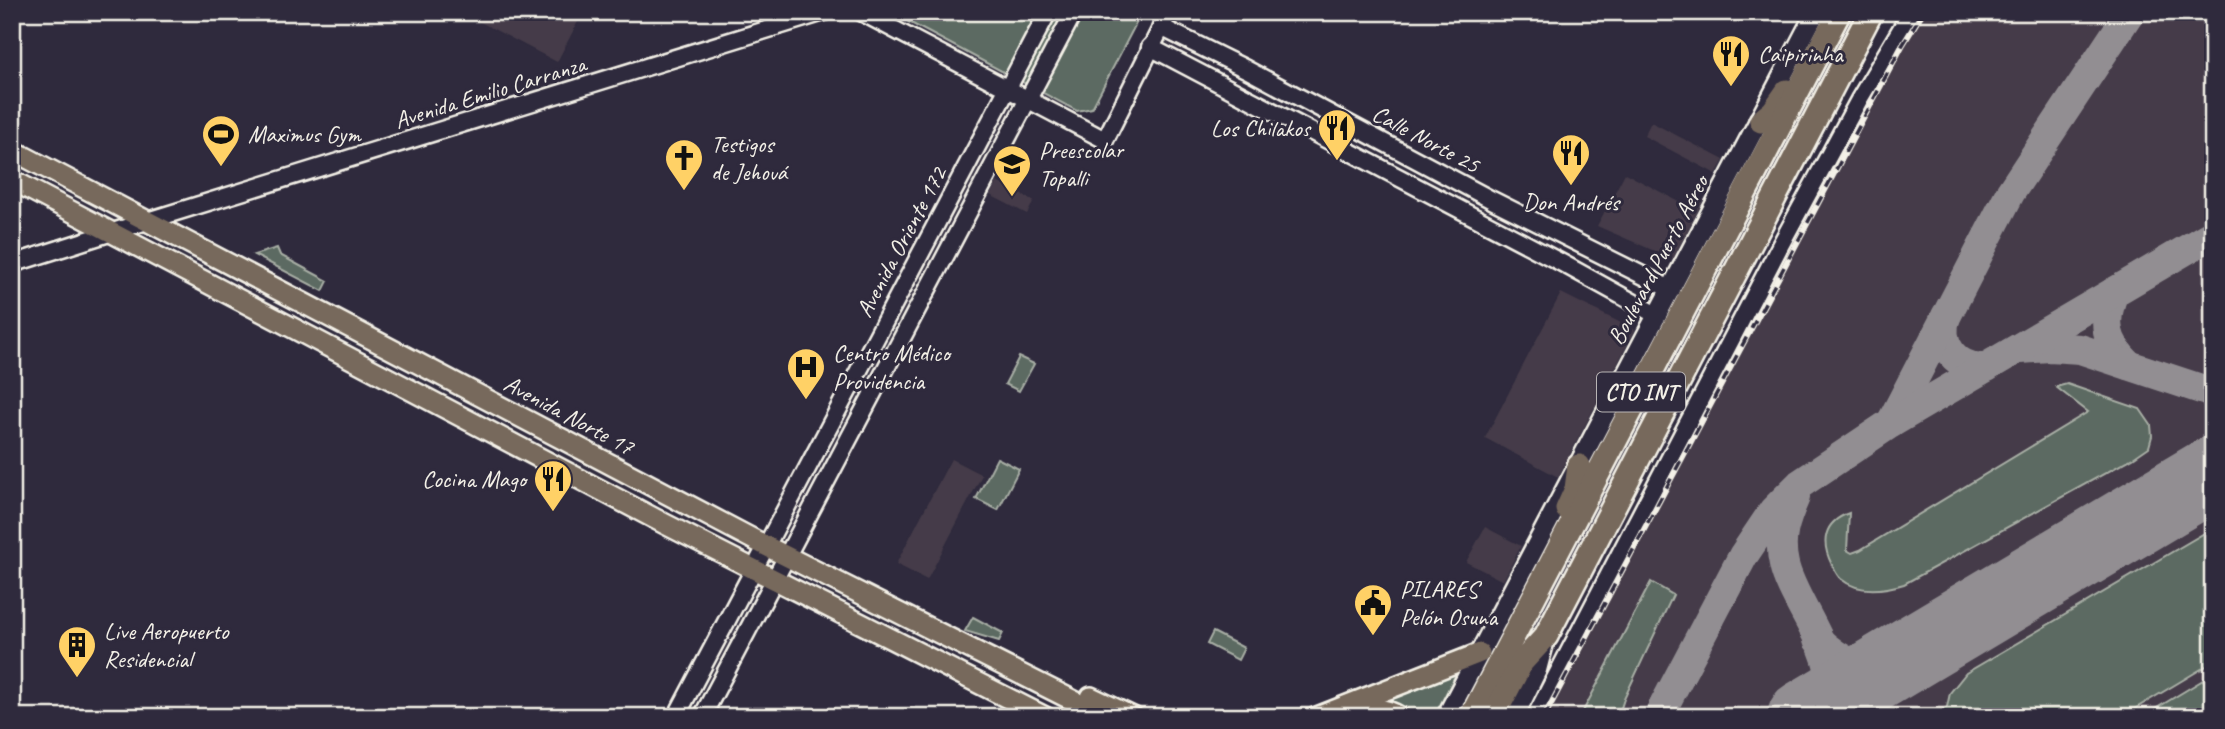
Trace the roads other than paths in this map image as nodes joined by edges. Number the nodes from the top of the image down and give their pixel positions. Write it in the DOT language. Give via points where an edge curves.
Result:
graph roads {
  1 [pos="861,12"];
  2 [pos="1048,12"];
  3 [pos="1074,12"];
  4 [pos="1816,12"];
  5 [pos="1839,12"];
  6 [pos="1871,12"];
  7 [pos="1912,12"];
  8 [pos="822,13"];
  9 [pos="1165,20"];
  10 [pos="1150,47"];
  11 [pos="1810,68"];
  12 [pos="1008,90"];
  13 [pos="1028,101"];
  14 [pos="1761,121"];
  15 [pos="12,150"];
  16 [pos="12,180"];
  17 [pos="147,221"];
  18 [pos="114,233"];
  19 [pos="12,264"];
  20 [pos="1672,290"];
  21 [pos="1658,316"];
  22 [pos="1579,466"];
  23 [pos="766,546"];
  24 [pos="786,556"];
  25 [pos="1550,565"];
  26 [pos="754,569"];
  27 [pos="774,580"];
  28 [pos="1546,636"];
  29 [pos="1480,653"];
  30 [pos="1030,679"];
  31 [pos="1025,710"];
  32 [pos="676,717"];
  33 [pos="702,717"];
  34 [pos="1045,717"];
  35 [pos="1105,717"];
  36 [pos="1133,717"];
  37 [pos="1317,717"];
  38 [pos="1350,717"];
  39 [pos="1400,717"];
  40 [pos="1446,717"];
  41 [pos="1471,717"];
  42 [pos="1493,717"];
  43 [pos="1514,717"];
  44 [pos="1535,717"];
  1 -- 12 [label="street"];
  2 -- 12 [label="street, Avenida Oriente 172"];
  3 -- 13 [label="street, Avenida Oriente 172"];
  4 -- 14 [label="main road, Boulevard Puerto Aéreo / CTO INT"];
  5 -- 11 [label="highway, CTO INT"];
  6 -- 28 [label="highway, CTO INT"];
  7 -- 44 [label="street" via="1781,244"];
  8 -- 17 [label="street, Avenida Emilio Carranza"];
  9 -- 10 [label="street"];
  9 -- 20 [label="street, Calle Norte 25" via="1246,69"];
  10 -- 13 [label="street" via="1105,140"];
  10 -- 21 [label="street, Calle Norte 25"];
  11 -- 14 [label="highway" via="1798,74"];
  11 -- 25 [label="highway, CTO INT"];
  12 -- 13 [label="street"];
  12 -- 23 [label="street, Avenida Oriente 172"];
  13 -- 24 [label="street, Avenida Oriente 172"];
  14 -- 20 [label="main road, Boulevard Puerto Aéreo / CTO INT"];
  15 -- 17 [label="main road, Avenida Norte 17"];
  16 -- 18 [label="main road, Avenida Norte 17"];
  17 -- 18 [label="street, Avenida Emilio Carranza"];
  17 -- 23 [label="main road, Avenida Norte 17"];
  18 -- 19 [label="street, Avenida Emilio Carranza"];
  18 -- 26 [label="main road, Avenida Norte 17"];
  20 -- 21 [label="main road, Boulevard Puerto Aéreo / CTO INT"];
  21 -- 22 [label="main road, Boulevard Puerto Aéreo / CTO INT"];
  22 -- 25 [label="highway" via="1576,489 1555,535"];
  22 -- 29 [label="main road, Boulevard Puerto Aéreo / CTO INT"];
  23 -- 24 [label="main road, Avenida Norte 17"];
  23 -- 26 [label="street, Avenida Oriente 172"];
  24 -- 27 [label="street, Avenida Oriente 172"];
  24 -- 30 [label="main road, Avenida Norte 17"];
  25 -- 41 [label="highway, CTO INT"];
  26 -- 27 [label="main road, Avenida Norte 17"];
  26 -- 32 [label="street, Avenida Oriente 172"];
  27 -- 31 [label="main road, Avenida Norte 17"];
  27 -- 33 [label="street, Avenida Oriente 172"];
  28 -- 42 [label="highway, CTO INT" via="1522,662"];
  28 -- 43 [label="main road, CTO INT" via="1537,670"];
  29 -- 37 [label="main road"];
  29 -- 40 [label="main road, Boulevard Puerto Aéreo / CTO INT"];
  30 -- 35 [label="main road, Avenida Norte 17"];
  30 -- 36 [label="main road" via="1061,683"];
  31 -- 34 [label="main road, Avenida Norte 17"];
  38 -- 39 [label="main road" via="1376,709"];
}
